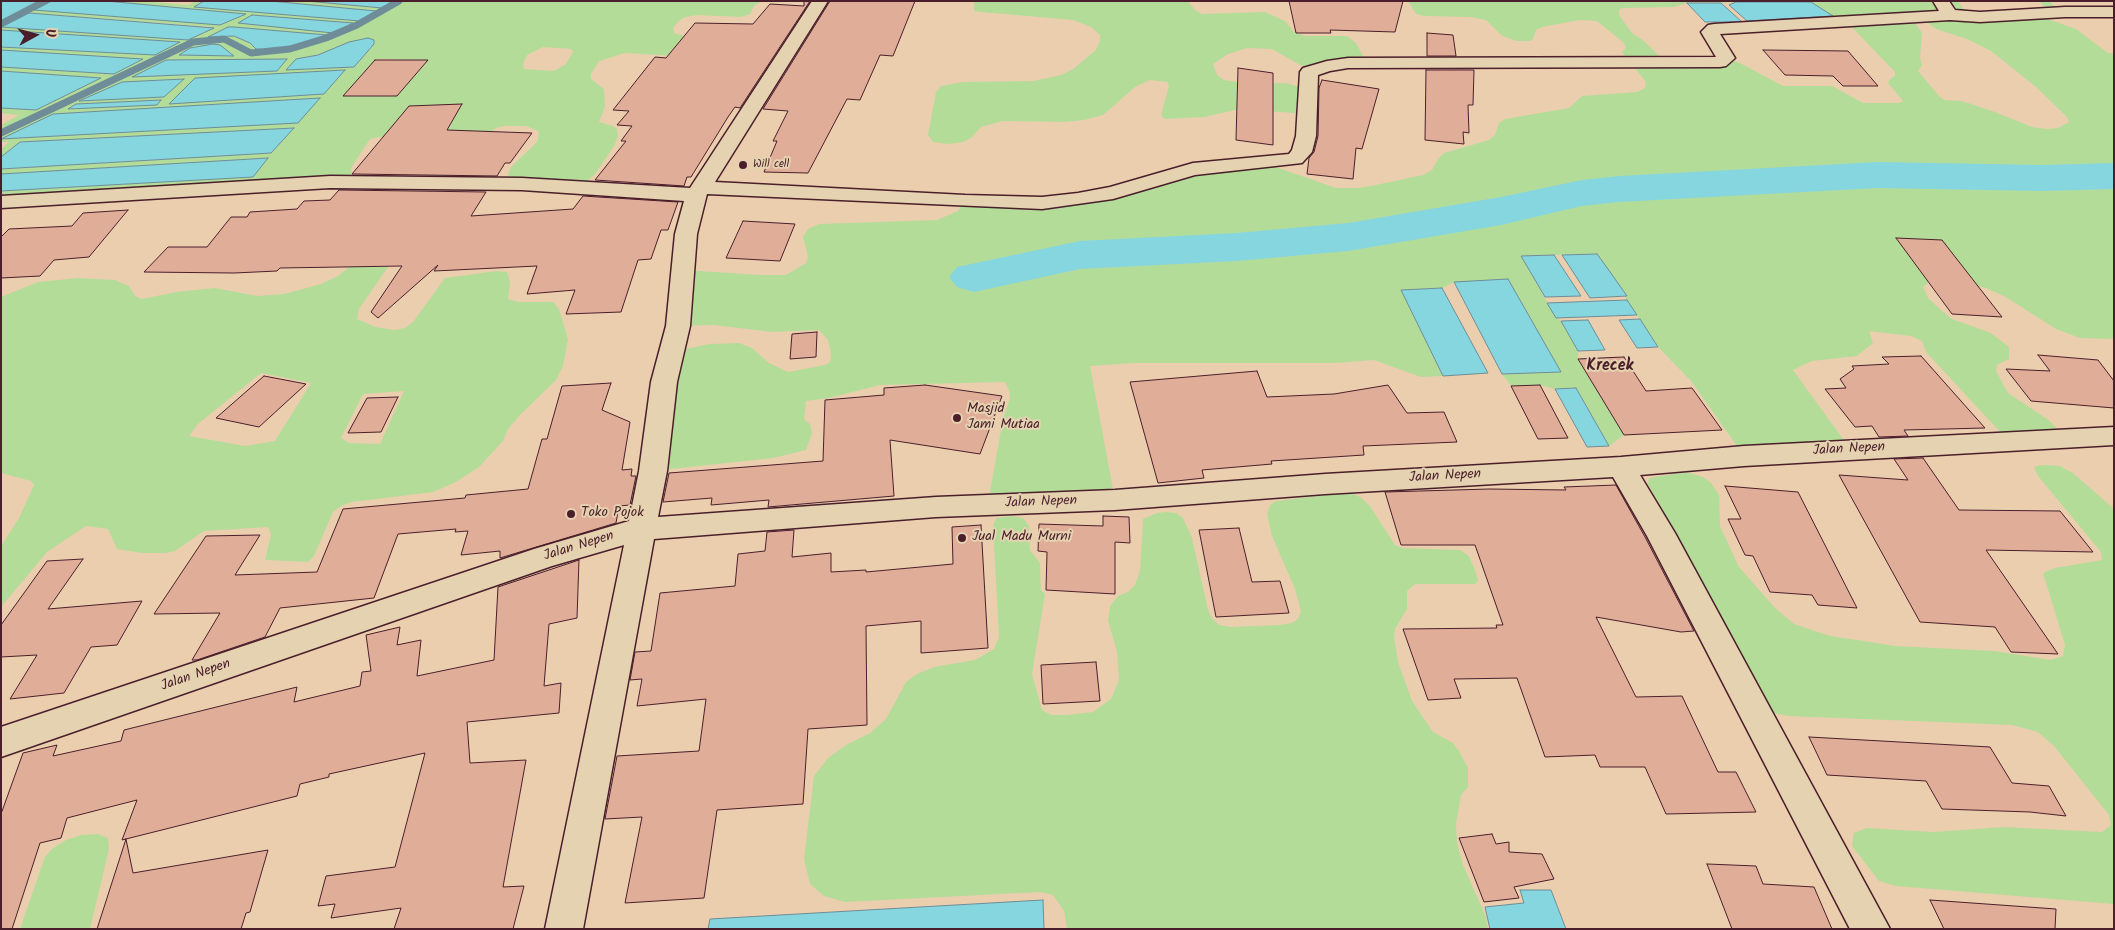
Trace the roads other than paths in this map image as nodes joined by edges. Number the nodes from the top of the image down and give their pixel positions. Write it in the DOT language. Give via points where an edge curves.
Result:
graph roads {
  1 [pos="820,1"];
  2 [pos="1945,8"];
  3 [pos="2114,12"];
  4 [pos="698,191"];
  5 [pos="1,202"];
  6 [pos="2114,436"];
  7 [pos="1621,467"];
  8 [pos="640,529"];
  9 [pos="1,742"];
  10 [pos="564,929"];
  11 [pos="1871,929"];
  1 -- 4 [label="street"];
  2 -- 3 [label="street" via="1980,17"];
  2 -- 4 [label="street" via="1714,29 1710,32 1726,58 1720,62 1348,63 1327,66 1309,72 1306,136 1302,152 1294,159 1193,169 1113,193 1078,199 1042,203"];
  4 -- 5 [label="street" via="522,184 330,182"];
  4 -- 8 [label="street" via="686,234 678,326 664,382"];
  6 -- 7 [label="street, Jalan Nepen" via="1744,456"];
  7 -- 8 [label="street, Jalan Nepen" via="1116,500 936,507"];
  7 -- 11 [label="street" via="1660,533"];
  8 -- 9 [label="street, Jalan Nepen" via="545,557"];
  8 -- 10 [label="street"];
}
